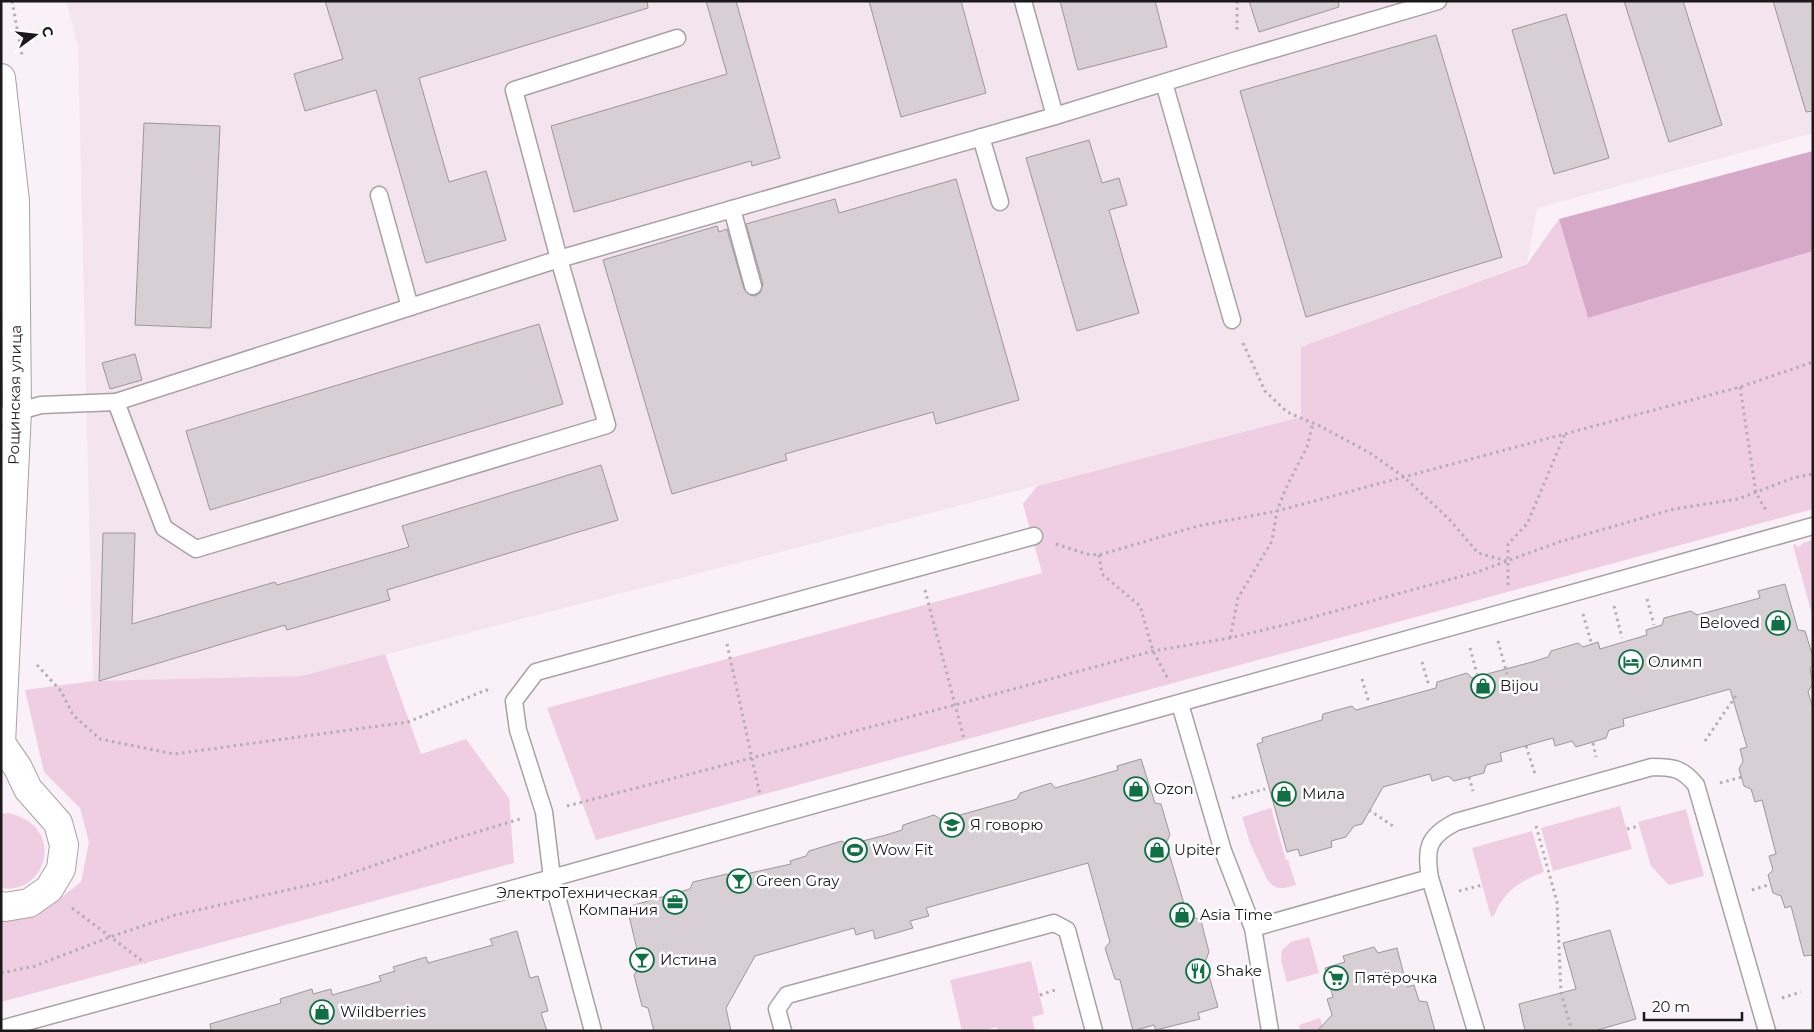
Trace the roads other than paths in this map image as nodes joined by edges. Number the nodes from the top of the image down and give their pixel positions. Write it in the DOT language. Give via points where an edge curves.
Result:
graph roads {
  1 [pos="1023,1"];
  2 [pos="1438,1"];
  3 [pos="677,38"];
  4 [pos="1,78"];
  5 [pos="1164,82"];
  6 [pos="1054,116"];
  7 [pos="981,138"];
  8 [pos="379,195"];
  9 [pos="1000,202"];
  10 [pos="732,209"];
  11 [pos="559,259"];
  12 [pos="753,286"];
  13 [pos="410,307"];
  14 [pos="1232,320"];
  15 [pos="116,402"];
  16 [pos="9,413"];
  17 [pos="1813,526"];
  18 [pos="1034,536"];
  19 [pos="3,691"];
  20 [pos="1180,704"];
  21 [pos="1,743"];
  22 [pos="552,878"];
  23 [pos="1430,878"];
  24 [pos="1,906"];
  25 [pos="1253,928"];
  26 [pos="1,1029"];
  27 [pos="1762,1030"];
  28 [pos="593,1031"];
  29 [pos="783,1031"];
  30 [pos="1094,1031"];
  31 [pos="1270,1031"];
  32 [pos="1476,1031"];
  1 -- 6 [label="lane"];
  2 -- 5 [label="lane"];
  3 -- 11 [label="lane" via="514,90"];
  4 -- 16 [label="street, Рощинская улица" via="15,201"];
  5 -- 6 [label="lane"];
  5 -- 14 [label="lane"];
  6 -- 7 [label="lane"];
  7 -- 9 [label="lane"];
  7 -- 10 [label="lane"];
  8 -- 13 [label="lane"];
  10 -- 11 [label="lane"];
  10 -- 12 [label="lane"];
  11 -- 13 [label="lane"];
  11 -- 15 [label="lane" via="607,424 196,549 164,528"];
  13 -- 15 [label="lane"];
  15 -- 16 [label="lane" via="41,405"];
  16 -- 19 [label="street, Рощинская улица"];
  17 -- 20 [label="lane"];
  18 -- 22 [label="lane" via="536,672 514,701 518,730 544,812"];
  19 -- 21 [label="street, Рощинская улица"];
  20 -- 22 [label="lane"];
  20 -- 25 [label="lane" via="1223,851"];
  21 -- 24 [label="street, Рощинская улица" via="28,789 58,824 64,845 61,869 49,889 29,903"];
  22 -- 26 [label="lane"];
  22 -- 28 [label="lane"];
  23 -- 25 [label="lane"];
  23 -- 27 [label="lane" via="1427,858 1432,841 1442,829 1456,822 1652,767 1670,767 1686,773 1696,785"];
  23 -- 32 [label="lane"];
  25 -- 31 [label="lane"];
  29 -- 30 [label="lane" via="777,1009 788,995 1054,923 1067,930"];
}
